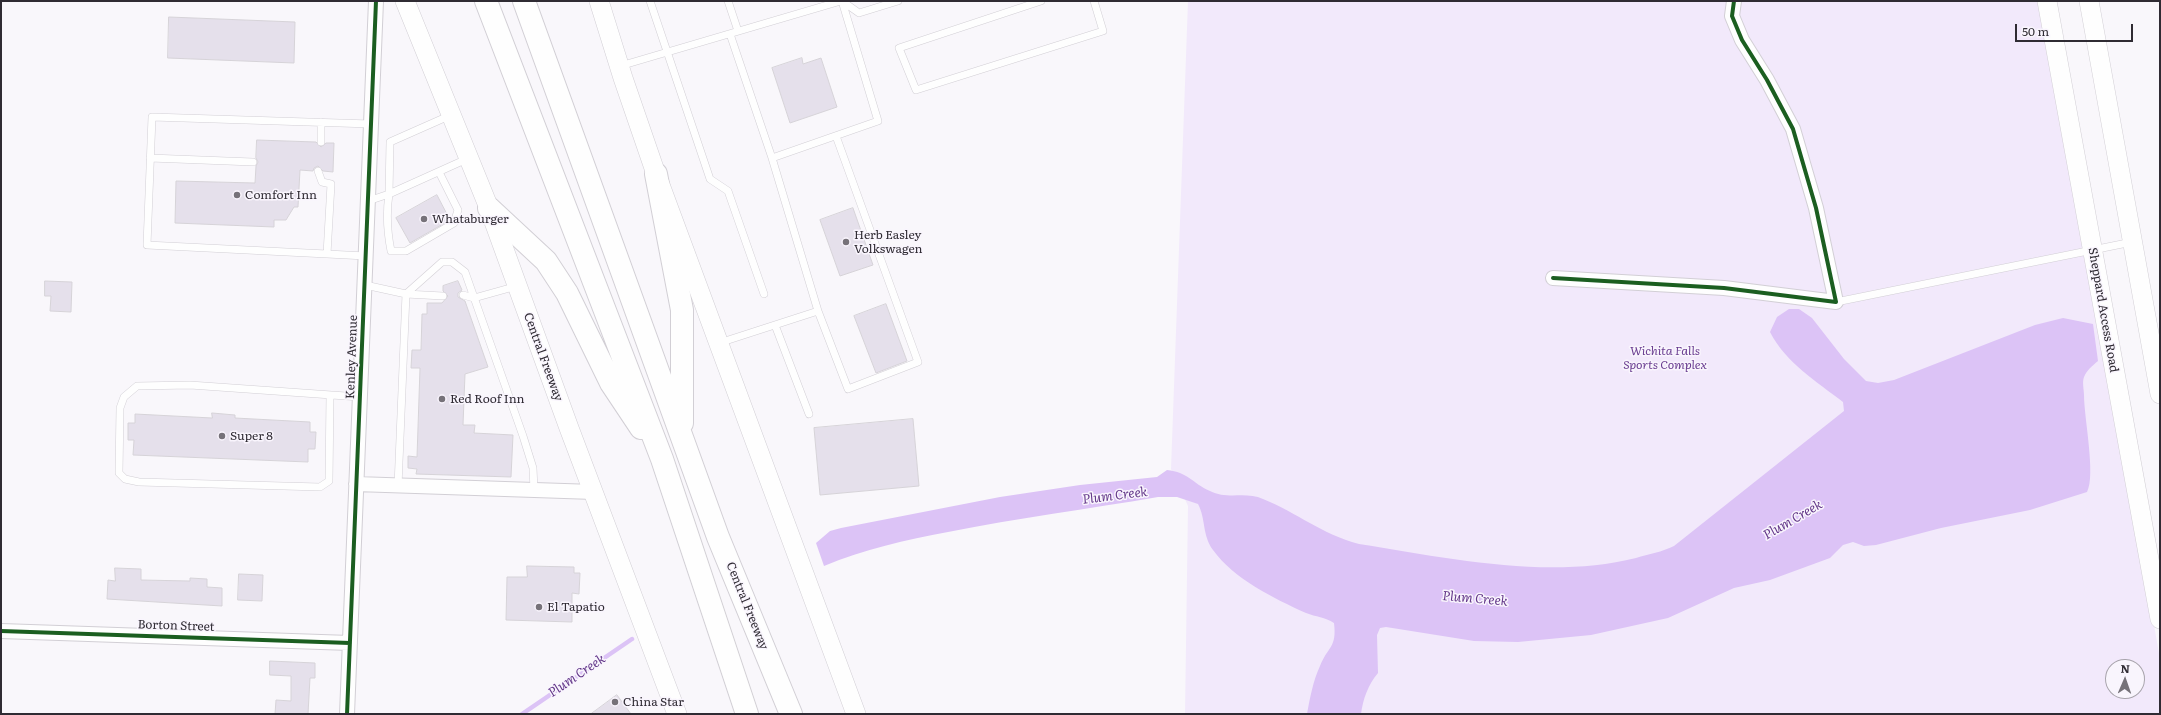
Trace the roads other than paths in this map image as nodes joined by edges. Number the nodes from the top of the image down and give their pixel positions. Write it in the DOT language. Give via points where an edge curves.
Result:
graph roads {
  1 [pos="376,1"];
  2 [pos="405,1"];
  3 [pos="486,1"];
  4 [pos="524,1"];
  5 [pos="600,1"];
  6 [pos="650,1"];
  7 [pos="728,1"];
  8 [pos="841,1"];
  9 [pos="898,1"];
  10 [pos="1041,1"];
  11 [pos="1094,1"];
  12 [pos="1734,1"];
  13 [pos="2047,1"];
  14 [pos="2089,1"];
  15 [pos="738,32"];
  16 [pos="730,34"];
  17 [pos="666,51"];
  18 [pos="620,66"];
  19 [pos="451,114"];
  20 [pos="321,122"];
  21 [pos="371,124"];
  22 [pos="836,136"];
  23 [pos="321,142"];
  24 [pos="150,158"];
  25 [pos="469,158"];
  26 [pos="772,158"];
  27 [pos="253,162"];
  28 [pos="318,171"];
  29 [pos="439,172"];
  30 [pos="656,174"];
  31 [pos="389,194"];
  32 [pos="368,201"];
  33 [pos="489,208"];
  34 [pos="2132,242"];
  35 [pos="2092,251"];
  36 [pos="327,254"];
  37 [pos="366,256"];
  38 [pos="1552,278"];
  39 [pos="365,285"];
  40 [pos="517,286"];
  41 [pos="406,294"];
  42 [pos="764,294"];
  43 [pos="464,295"];
  44 [pos="443,296"];
  45 [pos="474,298"];
  46 [pos="1836,302"];
  47 [pos="818,311"];
  48 [pos="775,325"];
  49 [pos="719,343"];
  50 [pos="2160,394"];
  51 [pos="330,395"];
  52 [pos="360,398"];
  53 [pos="809,414"];
  54 [pos="682,440"];
  55 [pos="662,459"];
  56 [pos="356,484"];
  57 [pos="398,486"];
  58 [pos="534,490"];
  59 [pos="594,492"];
  60 [pos="2160,619"];
  61 [pos="1,631"];
  62 [pos="350,644"];
  63 [pos="347,714"];
  64 [pos="677,714"];
  65 [pos="746,714"];
  66 [pos="791,714"];
  67 [pos="856,714"];
  1 -- 21 [label="street, Kenley Avenue"];
  2 -- 19 [label="main road, Central Freeway"];
  3 -- 55 [label="highway"];
  4 -- 54 [label="highway, Central Freeway"];
  5 -- 18 [label="main road"];
  6 -- 17 [label="lane"];
  7 -- 15 [label="lane"];
  8 -- 9 [label="lane" via="858,13"];
  8 -- 15 [label="lane"];
  8 -- 22 [label="lane" via="878,121"];
  10 -- 11 [label="lane" via="899,48 916,90 1103,31"];
  12 -- 46 [label="street" via="1732,16 1742,40 1793,129 1816,208"];
  13 -- 35 [label="main road, Sheppard Access Road"];
  14 -- 34 [label="main road"];
  15 -- 16 [label="lane"];
  16 -- 17 [label="lane"];
  16 -- 26 [label="lane"];
  17 -- 18 [label="lane"];
  17 -- 42 [label="lane" via="710,179 728,191"];
  18 -- 30 [label="main road"];
  19 -- 25 [label="main road, Central Freeway"];
  19 -- 31 [label="lane" via="390,142"];
  20 -- 21 [label="lane"];
  20 -- 23 [label="lane"];
  20 -- 24 [label="lane" via="152,117"];
  21 -- 32 [label="street, Kenley Avenue"];
  22 -- 26 [label="lane"];
  22 -- 47 [label="lane" via="918,362 848,389"];
  24 -- 27 [label="lane"];
  24 -- 36 [label="lane" via="146,245"];
  25 -- 29 [label="lane"];
  25 -- 33 [label="main road, Central Freeway"];
  26 -- 47 [label="lane"];
  28 -- 36 [label="lane" via="322,182 331,184"];
  29 -- 31 [label="lane"];
  29 -- 31 [label="lane" via="458,210 454,223 406,251 391,250 386,210"];
  30 -- 49 [label="main road"];
  30 -- 54 [label="highway" via="682,310"];
  31 -- 32 [label="lane"];
  32 -- 37 [label="street, Kenley Avenue"];
  33 -- 40 [label="main road, Central Freeway"];
  33 -- 55 [label="highway" via="546,261 567,293 611,384"];
  34 -- 35 [label="lane"];
  34 -- 50 [label="main road"];
  35 -- 46 [label="lane"];
  35 -- 60 [label="main road, Sheppard Access Road"];
  36 -- 37 [label="lane"];
  37 -- 39 [label="street, Kenley Avenue"];
  38 -- 46 [label="street" via="1724,288"];
  39 -- 41 [label="lane"];
  39 -- 52 [label="street, Kenley Avenue"];
  40 -- 45 [label="lane"];
  40 -- 59 [label="main road, Central Freeway"];
  41 -- 44 [label="lane"];
  41 -- 45 [label="lane" via="442,262 452,262 465,272"];
  41 -- 57 [label="lane"];
  43 -- 45 [label="lane"];
  45 -- 58 [label="lane" via="533,468"];
  47 -- 48 [label="lane"];
  48 -- 49 [label="lane"];
  48 -- 53 [label="lane"];
  49 -- 67 [label="main road"];
  51 -- 51 [label="lane" via="190,385 137,386 124,396 120,408 119,472 125,479 139,482 320,487 329,481"];
  51 -- 52 [label="lane"];
  52 -- 56 [label="street, Kenley Avenue"];
  54 -- 66 [label="highway, Central Freeway" via="718,537"];
  55 -- 65 [label="highway"];
  56 -- 57 [label="street"];
  56 -- 62 [label="street, Kenley Avenue"];
  57 -- 58 [label="street"];
  58 -- 59 [label="street"];
  59 -- 64 [label="main road, Central Freeway"];
  61 -- 62 [label="street, Borton Street"];
  62 -- 63 [label="street, Kenley Avenue"];
}
